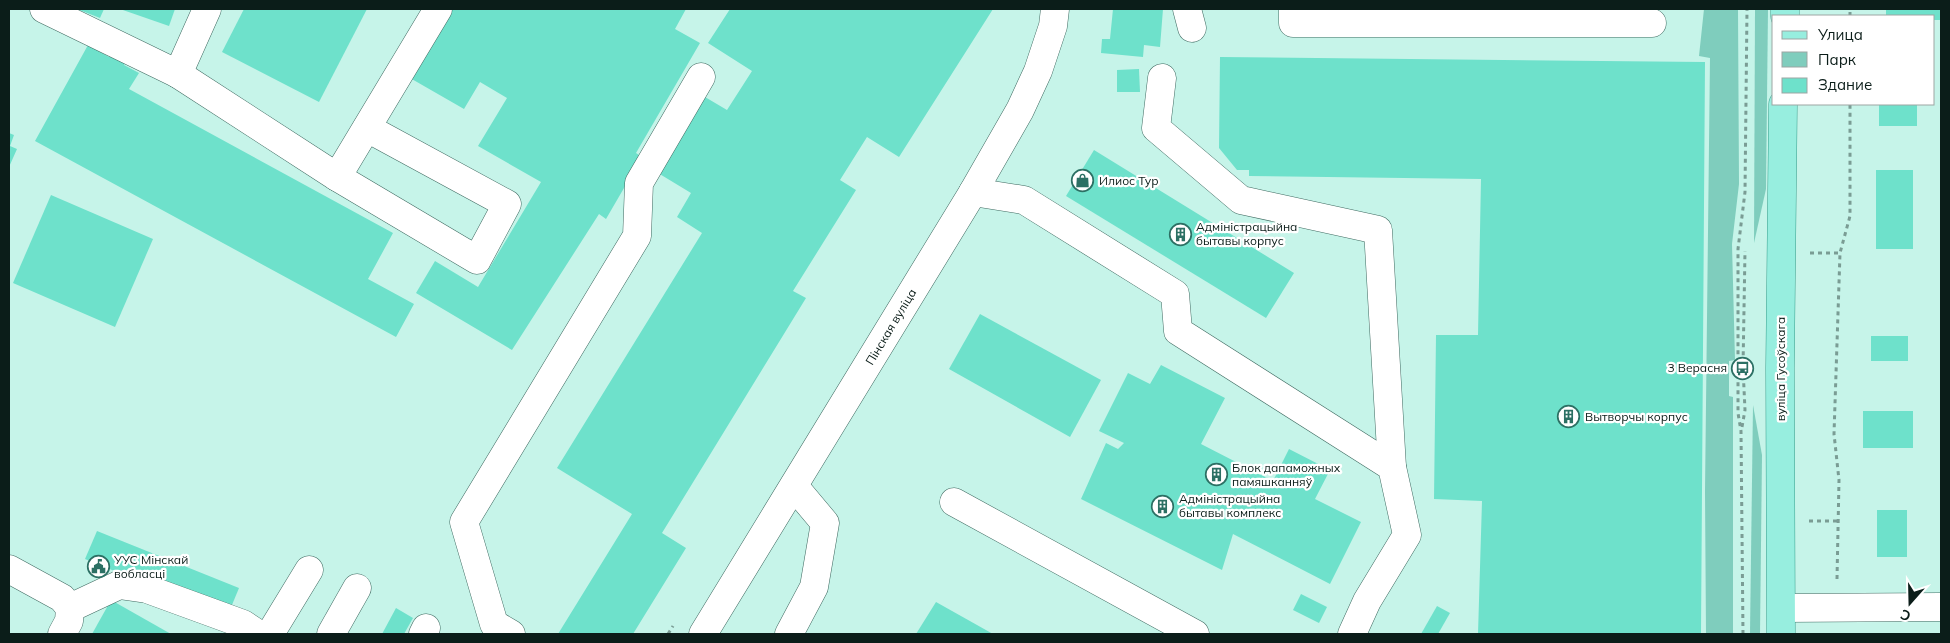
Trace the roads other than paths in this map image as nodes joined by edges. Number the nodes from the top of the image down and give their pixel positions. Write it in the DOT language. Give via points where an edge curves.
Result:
graph roads {
  1 [pos="44,9"];
  2 [pos="207,9"];
  3 [pos="438,9"];
  4 [pos="1055,9"];
  5 [pos="1293,9"];
  6 [pos="1528,16"];
  7 [pos="1652,23"];
  8 [pos="178,74"];
  9 [pos="701,77"];
  10 [pos="1162,78"];
  11 [pos="1783,105"];
  12 [pos="367,128"];
  13 [pos="337,177"];
  14 [pos="973,192"];
  15 [pos="1392,467"];
  16 [pos="794,486"];
  17 [pos="954,502"];
  18 [pos="9,569"];
  19 [pos="309,570"];
  20 [pos="357,588"];
  21 [pos="1941,607"];
  22 [pos="70,608"];
  23 [pos="1782,608"];
  24 [pos="62,634"];
  25 [pos="258,634"];
  26 [pos="270,634"];
  27 [pos="332,634"];
  28 [pos="511,634"];
  29 [pos="703,634"];
  30 [pos="789,634"];
  31 [pos="1195,634"];
  32 [pos="1352,634"];
  33 [pos="1781,634"];
  1 -- 8 [label="street"];
  2 -- 8 [label="street"];
  3 -- 12 [label="street"];
  4 -- 14 [label="street, Пінская вуліца" via="1054,26 1038,71 1020,110"];
  5 -- 6 [label="street" via="1293,23"];
  6 -- 7 [label="street"];
  8 -- 13 [label="street"];
  9 -- 28 [label="street" via="639,183 637,236 464,522 494,624"];
  10 -- 15 [label="street" via="1156,128 1241,200 1378,230"];
  11 -- 23 [label="main road, вуліца Гусоўскага"];
  12 -- 13 [label="street"];
  12 -- 13 [label="street" via="507,204 477,260"];
  14 -- 15 [label="street" via="1024,200 1175,294 1178,331"];
  14 -- 16 [label="street, Пінская вуліца"];
  15 -- 32 [label="street" via="1407,535 1367,601"];
  16 -- 29 [label="street, Пінская вуліца"];
  16 -- 30 [label="street" via="825,523 814,587"];
  17 -- 31 [label="street"];
  18 -- 22 [label="street" via="62,598"];
  19 -- 26 [label="street"];
  20 -- 27 [label="street"];
  21 -- 23 [label="street"];
  22 -- 24 [label="street" via="69,622"];
  22 -- 25 [label="street" via="119,584 147,589 243,624"];
  23 -- 33 [label="main road, вуліца Гусоўскага"];
}
